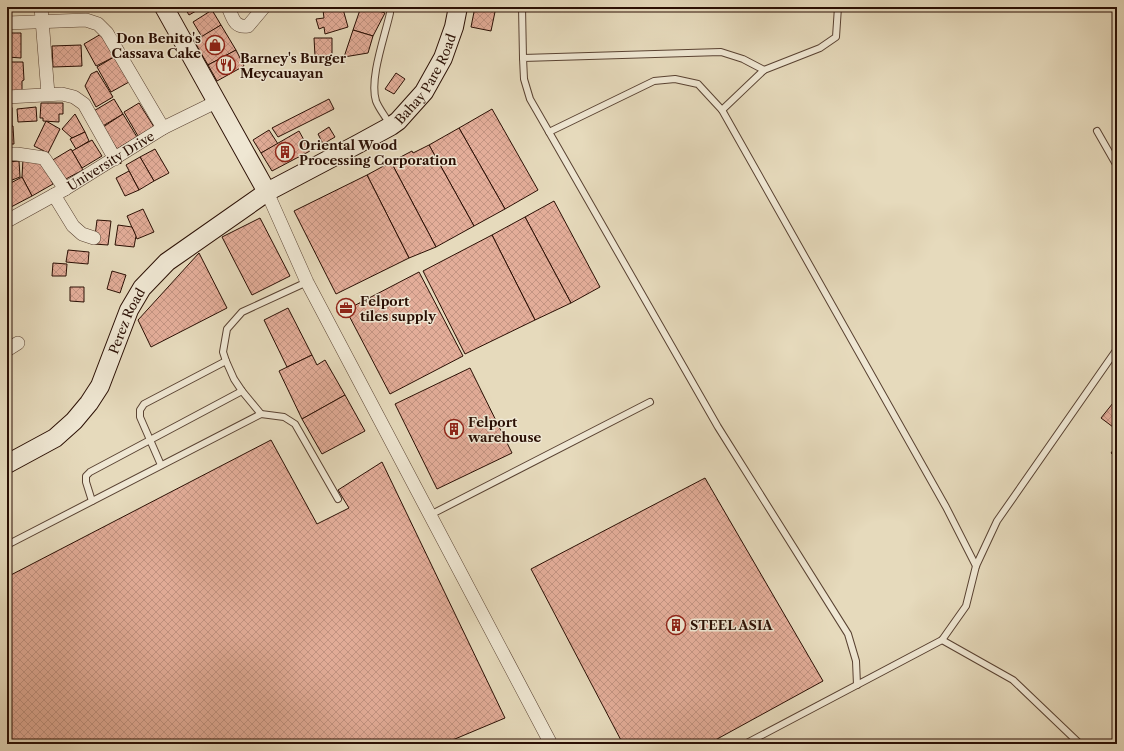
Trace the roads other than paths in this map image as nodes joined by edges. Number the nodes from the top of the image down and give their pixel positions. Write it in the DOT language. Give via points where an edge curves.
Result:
graph roads {
  1 [pos="41,7"];
  2 [pos="164,7"];
  3 [pos="228,7"];
  4 [pos="264,7"];
  5 [pos="458,7"];
  6 [pos="522,7"];
  7 [pos="838,7"];
  8 [pos="390,13"];
  9 [pos="41,21"];
  10 [pos="7,23"];
  11 [pos="523,58"];
  12 [pos="764,70"];
  13 [pos="48,94"];
  14 [pos="7,97"];
  15 [pos="216,102"];
  16 [pos="722,110"];
  17 [pos="391,126"];
  18 [pos="163,128"];
  19 [pos="1097,131"];
  20 [pos="549,132"];
  21 [pos="7,154"];
  22 [pos="115,159"];
  23 [pos="1117,166"];
  24 [pos="60,192"];
  25 [pos="267,192"];
  26 [pos="7,221"];
  27 [pos="94,238"];
  28 [pos="307,282"];
  29 [pos="1117,348"];
  30 [pos="226,361"];
  31 [pos="242,391"];
  32 [pos="650,402"];
  33 [pos="261,414"];
  34 [pos="150,439"];
  35 [pos="7,464"];
  36 [pos="161,465"];
  37 [pos="338,499"];
  38 [pos="92,501"];
  39 [pos="430,515"];
  40 [pos="7,545"];
  41 [pos="976,566"];
  42 [pos="942,640"];
  43 [pos="857,685"];
  44 [pos="550,744"];
  45 [pos="745,744"];
  46 [pos="1080,744"];
  1 -- 9 [label="street"];
  2 -- 15 [label="street"];
  3 -- 4 [label="street" via="236,24 242,27 248,26"];
  5 -- 17 [label="street, Bahay Pare Road" via="443,58 424,92"];
  6 -- 11 [label="lane"];
  7 -- 12 [label="lane" via="836,37 820,48"];
  8 -- 17 [label="lane" via="374,88 377,102"];
  9 -- 10 [label="street"];
  9 -- 13 [label="street"];
  9 -- 18 [label="street" via="86,20 98,24 107,33"];
  11 -- 12 [label="lane" via="721,52 743,59"];
  11 -- 20 [label="lane" via="524,79 530,99"];
  12 -- 16 [label="lane"];
  13 -- 14 [label="street"];
  13 -- 22 [label="street" via="74,97 84,104"];
  15 -- 18 [label="street, University Drive"];
  15 -- 25 [label="street"];
  16 -- 20 [label="lane" via="698,84 675,79 654,81"];
  16 -- 41 [label="lane" via="946,507"];
  17 -- 25 [label="street, Bahay Pare Road"];
  18 -- 22 [label="street, University Drive"];
  19 -- 23 [label="lane"];
  20 -- 43 [label="lane" via="718,427 848,634 856,661"];
  21 -- 24 [label="street" via="44,158"];
  22 -- 24 [label="street, University Drive"];
  24 -- 26 [label="street, University Drive"];
  24 -- 27 [label="street" via="73,226 82,234"];
  25 -- 28 [label="street"];
  25 -- 35 [label="street, Perez Road" via="167,262 142,288 129,310 100,386 89,403 55,438"];
  28 -- 30 [label="lane" via="242,312 227,329 223,352"];
  28 -- 39 [label="street"];
  29 -- 41 [label="lane" via="997,521"];
  30 -- 31 [label="lane"];
  30 -- 34 [label="lane" via="144,404 140,410 140,417"];
  31 -- 33 [label="lane"];
  31 -- 34 [label="lane"];
  32 -- 39 [label="lane"];
  33 -- 36 [label="lane"];
  33 -- 37 [label="lane" via="284,417 296,424"];
  34 -- 36 [label="lane"];
  34 -- 38 [label="lane" via="86,476"];
  36 -- 38 [label="lane"];
  38 -- 40 [label="lane"];
  39 -- 44 [label="street"];
  41 -- 42 [label="lane" via="966,606"];
  42 -- 43 [label="lane"];
  42 -- 46 [label="lane" via="1013,680"];
  43 -- 45 [label="lane"];
}
